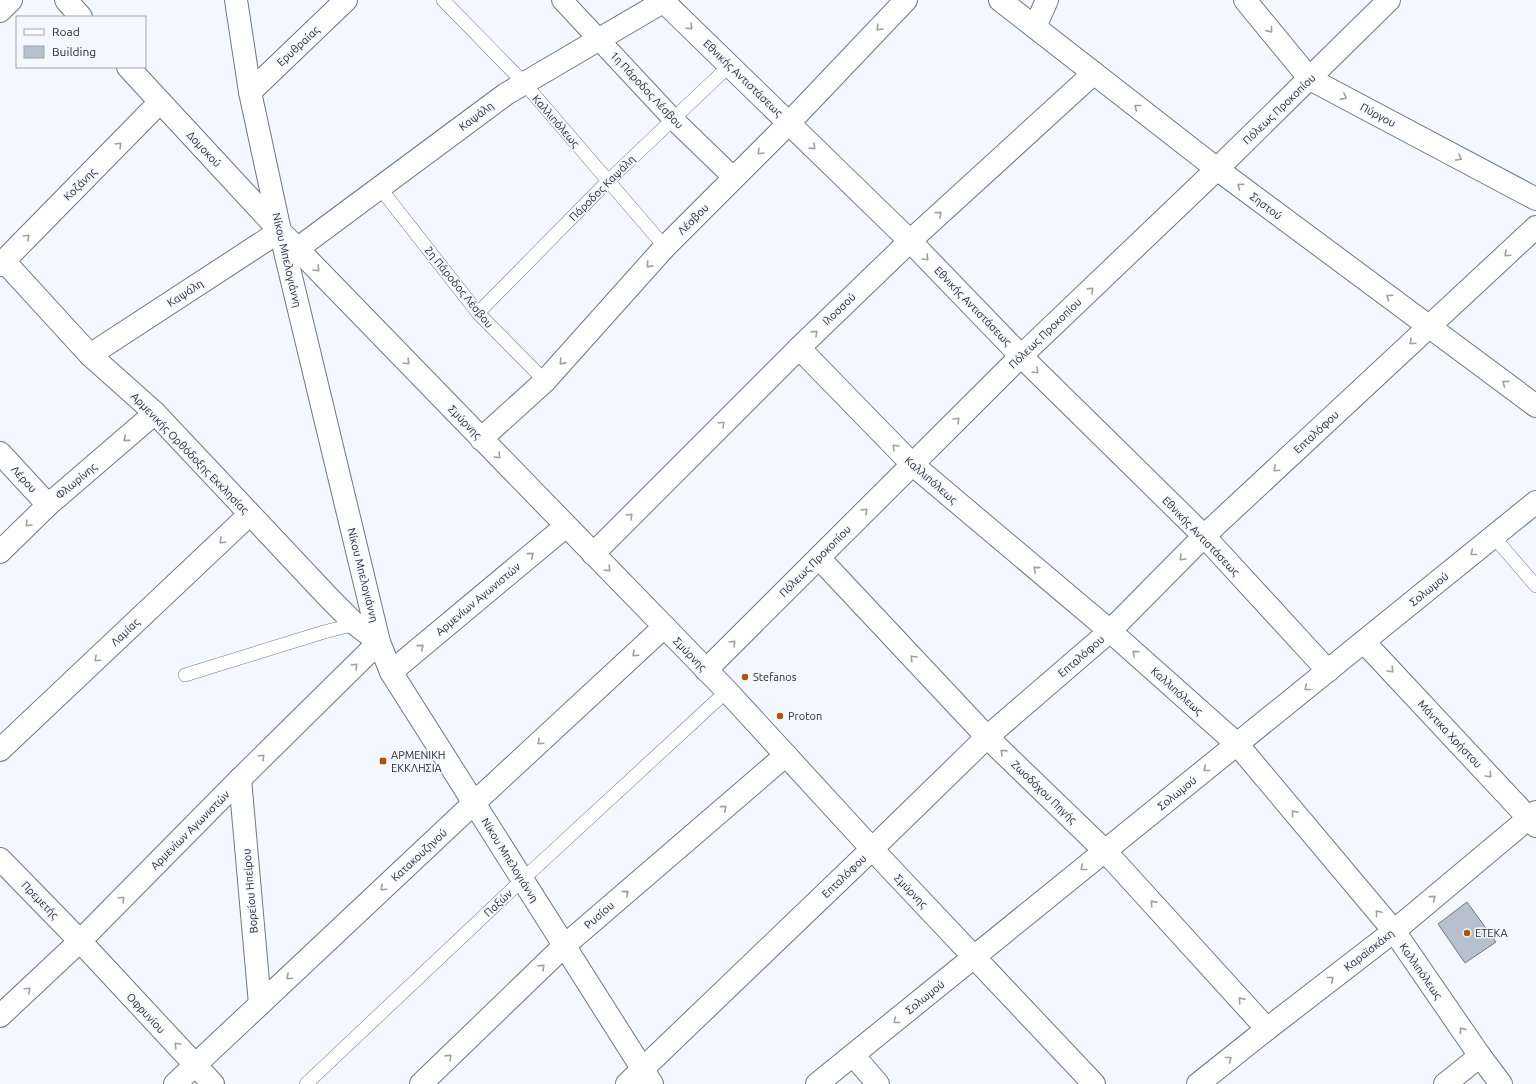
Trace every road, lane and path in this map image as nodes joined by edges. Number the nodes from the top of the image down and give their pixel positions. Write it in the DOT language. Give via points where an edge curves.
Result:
graph roads {
  1 [pos="11,0"];
  2 [pos="66,0"];
  3 [pos="236,0"];
  4 [pos="346,0"];
  5 [pos="443,0"];
  6 [pos="562,0"];
  7 [pos="906,0"];
  8 [pos="1000,0"];
  9 [pos="1047,0"];
  10 [pos="1245,0"];
  11 [pos="1389,0"];
  12 [pos="664,1"];
  13 [pos="0,11"];
  14 [pos="80,16"];
  15 [pos="1035,27"];
  16 [pos="600,39"];
  17 [pos="729,66"];
  18 [pos="129,68"];
  19 [pos="1094,73"];
  20 [pos="1310,79"];
  21 [pos="524,84"];
  22 [pos="250,92"];
  23 [pos="160,102"];
  24 [pos="673,119"];
  25 [pos="789,123"];
  26 [pos="1217,169"];
  27 [pos="734,178"];
  28 [pos="608,181"];
  29 [pos="380,188"];
  30 [pos="1536,199"];
  31 [pos="1536,227"];
  32 [pos="280,231"];
  33 [pos="910,241"];
  34 [pos="665,247"];
  35 [pos="297,249"];
  36 [pos="2,263"];
  37 [pos="478,313"];
  38 [pos="1429,326"];
  39 [pos="799,348"];
  40 [pos="90,355"];
  41 [pos="1021,356"];
  42 [pos="545,381"];
  43 [pos="1536,406"];
  44 [pos="155,413"];
  45 [pos="482,439"];
  46 [pos="0,453"];
  47 [pos="912,464"];
  48 [pos="1536,502"];
  49 [pos="48,505"];
  50 [pos="250,514"];
  51 [pos="566,526"];
  52 [pos="1204,536"];
  53 [pos="1493,536"];
  54 [pos="0,552"];
  55 [pos="593,554"];
  56 [pos="819,558"];
  57 [pos="1536,586"];
  58 [pos="355,624"];
  59 [pos="664,627"];
  60 [pos="1110,631"];
  61 [pos="379,642"];
  62 [pos="1364,642"];
  63 [pos="706,670"];
  64 [pos="1328,670"];
  65 [pos="390,672"];
  66 [pos="185,675"];
  67 [pos="727,691"];
  68 [pos="987,737"];
  69 [pos="1237,744"];
  70 [pos="0,750"];
  71 [pos="786,755"];
  72 [pos="240,779"];
  73 [pos="474,803"];
  74 [pos="1534,819"];
  75 [pos="872,850"];
  76 [pos="1105,850"];
  77 [pos="0,859"];
  78 [pos="522,880"];
  79 [pos="1394,931"];
  80 [pos="80,941"];
  81 [pos="564,946"];
  82 [pos="974,957"];
  83 [pos="260,1004"];
  84 [pos="0,1016"];
  85 [pos="1267,1028"];
  86 [pos="853,1055"];
  87 [pos="1480,1056"];
  88 [pos="195,1065"];
  89 [pos="647,1076"];
  90 [pos="175,1084"];
  91 [pos="213,1084"];
  92 [pos="306,1084"];
  93 [pos="421,1084"];
  94 [pos="627,1084"];
  95 [pos="817,1084"];
  96 [pos="878,1084"];
  97 [pos="1094,1084"];
  98 [pos="1198,1084"];
  99 [pos="1445,1084"];
  100 [pos="1501,1084"];
  1 -- 13 [label="street"];
  2 -- 14 [label="street"];
  3 -- 22 [label="street, Νίκου Μπελογιάννη"];
  4 -- 22 [label="street, Ερυθραίας"];
  5 -- 21 [label="lane, Καλλιπόλεως"];
  6 -- 16 [label="street, 1η Πάροδος Λέσβου"];
  7 -- 25 [label="street, Λέσβου, one-way"];
  8 -- 15 [label="street, Σηστού"];
  9 -- 15 [label="street"];
  10 -- 20 [label="street, Πύργου, one-way"];
  11 -- 20 [label="street, Πόλεως Προκοπίου"];
  12 -- 16 [label="street, Καψάλη"];
  12 -- 17 [label="street, Εθνικής Αντιστάσεως, one-way"];
  15 -- 19 [label="street, Σηστού"];
  16 -- 21 [label="street, Καψάλη"];
  16 -- 24 [label="street, 1η Πάροδος Λέσβου"];
  17 -- 24 [label="lane, Πάροδος Καψάλη"];
  17 -- 25 [label="street, Εθνικής Αντιστάσεως"];
  18 -- 23 [label="street, Δομοκού"];
  26 -- 19 [label="street, Σηστού, one-way"];
  33 -- 19 [label="street, Ιλοσσού, one-way"];
  20 -- 26 [label="street, Πόλεως Προκοπίου"];
  20 -- 30 [label="street, Πύργου, one-way"];
  21 -- 28 [label="lane, Καλλιπόλεως"];
  21 -- 29 [label="street, Καψάλη" via="506,94"];
  22 -- 32 [label="street, Νίκου Μπελογιάννη"];
  23 -- 32 [label="street, Δομοκού"];
  36 -- 23 [label="street, Κοζάνης, one-way"];
  24 -- 27 [label="street, 1η Πάροδος Λέσβου"];
  24 -- 28 [label="lane, Πάροδος Καψάλη"];
  25 -- 27 [label="street, Λέσβου, one-way"];
  25 -- 33 [label="street, Εθνικής Αντιστάσεως, one-way"];
  38 -- 26 [label="street, Σηστού, one-way"];
  41 -- 26 [label="street, Πόλεως Προκοπίου, one-way"];
  27 -- 34 [label="street, Λέσβου"];
  28 -- 34 [label="lane, Καλλιπόλεως"];
  28 -- 37 [label="lane, Πάροδος Καψάλη"];
  29 -- 35 [label="street, Καψάλη"];
  29 -- 37 [label="lane, 2η Πάροδος Λέσβου"];
  31 -- 38 [label="street, Επταλόφου, one-way"];
  32 -- 35 [label="street, Σμύρνης"];
  32 -- 40 [label="street, Καψάλη"];
  32 -- 61 [label="street, Νίκου Μπελογιάννη"];
  39 -- 33 [label="street, Ιλοσσού, one-way"];
  33 -- 41 [label="street, Εθνικής Αντιστάσεως, one-way"];
  34 -- 42 [label="street, Λέσβου, one-way"];
  35 -- 45 [label="street, Σμύρνης, one-way"];
  36 -- 40 [label="street, Αρμενικής Ορθόδοξης Εκκλησίας"];
  37 -- 42 [label="lane, 2η Πάροδος Λέσβου"];
  43 -- 38 [label="street, Σηστού, one-way"];
  38 -- 52 [label="street, Επταλόφου, one-way"];
  47 -- 39 [label="street, Καλλιπόλεως, one-way"];
  55 -- 39 [label="street, Ιλοσσού, one-way"];
  40 -- 44 [label="street, Αρμενικής Ορθόδοξης Εκκλησίας"];
  47 -- 41 [label="street, Πόλεως Προκοπίου, one-way"];
  41 -- 52 [label="street, Εθνικής Αντιστάσεως, one-way"];
  42 -- 45 [label="street, Λέσβου"];
  44 -- 49 [label="street, Φλωρίνης, one-way"];
  44 -- 50 [label="street, Αρμενικής Ορθόδοξης Εκκλησίας"];
  45 -- 51 [label="street, Σμύρνης, one-way"];
  46 -- 49 [label="street, Λέρου"];
  56 -- 47 [label="street, Πόλεως Προκοπίου, one-way"];
  60 -- 47 [label="street, Καλλιπόλεως, one-way"];
  48 -- 53 [label="street, Σολωμού"];
  49 -- 54 [label="street, Φλωρίνης, one-way"];
  50 -- 58 [label="street, Αρμενικής Ορθόδοξης Εκκλησίας"];
  50 -- 70 [label="street, Λαμίας, one-way"];
  51 -- 55 [label="street, Σμύρνης"];
  65 -- 51 [label="street, Αρμενίων Αγωνιστών, one-way"];
  52 -- 60 [label="street, Επταλόφου, one-way"];
  52 -- 64 [label="street, Εθνικής Αντιστάσεως"];
  53 -- 57 [label="lane"];
  53 -- 62 [label="street, Σολωμού, one-way"];
  55 -- 59 [label="street, Σμύρνης, one-way"];
  63 -- 56 [label="street, Πόλεως Προκοπίου, one-way"];
  68 -- 56 [label="street, Ζωοδόχου Πηγής, one-way"];
  58 -- 61 [label="street, Αρμενικής Ορθόδοξης Εκκλησίας"];
  58 -- 66 [label="lane"];
  59 -- 63 [label="street, Σμύρνης"];
  59 -- 73 [label="street, Κατακουζηνού, one-way"];
  60 -- 68 [label="street, Επταλόφου"];
  69 -- 60 [label="street, Καλλιπόλεως, one-way"];
  61 -- 65 [label="street, Νίκου Μπελογιάννη"];
  72 -- 61 [label="street, Αρμενίων Αγωνιστών, one-way"];
  62 -- 64 [label="street, Σολωμού"];
  62 -- 74 [label="street, Μάντικα Χρήστου, one-way"];
  63 -- 67 [label="street, Σμύρνης"];
  64 -- 69 [label="street, Σολωμού, one-way"];
  65 -- 73 [label="street, Νίκου Μπελογιάννη"];
  67 -- 71 [label="street, Σμύρνης"];
  67 -- 78 [label="lane, Παξών"];
  68 -- 75 [label="street, Επταλόφου"];
  76 -- 68 [label="street, Ζωοδόχου Πηγής, one-way"];
  69 -- 76 [label="street, Σολωμού, one-way"];
  79 -- 69 [label="street, Καλλιπόλεως, one-way"];
  71 -- 75 [label="street, Σμύρνης"];
  81 -- 71 [label="street, Ρυσίου, one-way"];
  80 -- 72 [label="street, Αρμενίων Αγωνιστών, one-way"];
  72 -- 83 [label="street, Βορείου Ηπείρου"];
  73 -- 78 [label="street, Νίκου Μπελογιάννη"];
  73 -- 83 [label="street, Κατακουζηνού, one-way"];
  79 -- 74 [label="street, Καραϊσκάκη, one-way"];
  75 -- 82 [label="street, Σμύρνης"];
  75 -- 89 [label="street, Επταλόφου"];
  76 -- 82 [label="street, Σολωμού, one-way"];
  85 -- 76 [label="street, Ζωοδόχου Πηγής, one-way"];
  77 -- 80 [label="street, Πρεμετής"];
  78 -- 81 [label="street, Νίκου Μπελογιάννη"];
  78 -- 92 [label="lane, Παξών"];
  85 -- 79 [label="street, Καραϊσκάκη, one-way"];
  87 -- 79 [label="street, Καλλιπόλεως, one-way"];
  84 -- 80 [label="street, Αρμενίων Αγωνιστών, one-way"];
  88 -- 80 [label="street, Οφρυνίου, one-way"];
  81 -- 89 [label="street, Νίκου Μπελογιάννη"];
  93 -- 81 [label="street, Ρυσίου, one-way"];
  82 -- 86 [label="street, Σολωμού, one-way"];
  82 -- 97 [label="street, Σμύρνης"];
  83 -- 88 [label="street, Κατακουζηνού"];
  98 -- 85 [label="street, Καραϊσκάκη, one-way"];
  86 -- 95 [label="street, Σολωμού"];
  86 -- 96 [label="street"];
  87 -- 99 [label="street"];
  87 -- 100 [label="street, Καλλιπόλεως"];
  88 -- 90 [label="street, Κατακουζηνού"];
  88 -- 91 [label="street, Οφρυνίου"];
  89 -- 94 [label="street, Επταλόφου"];
}
